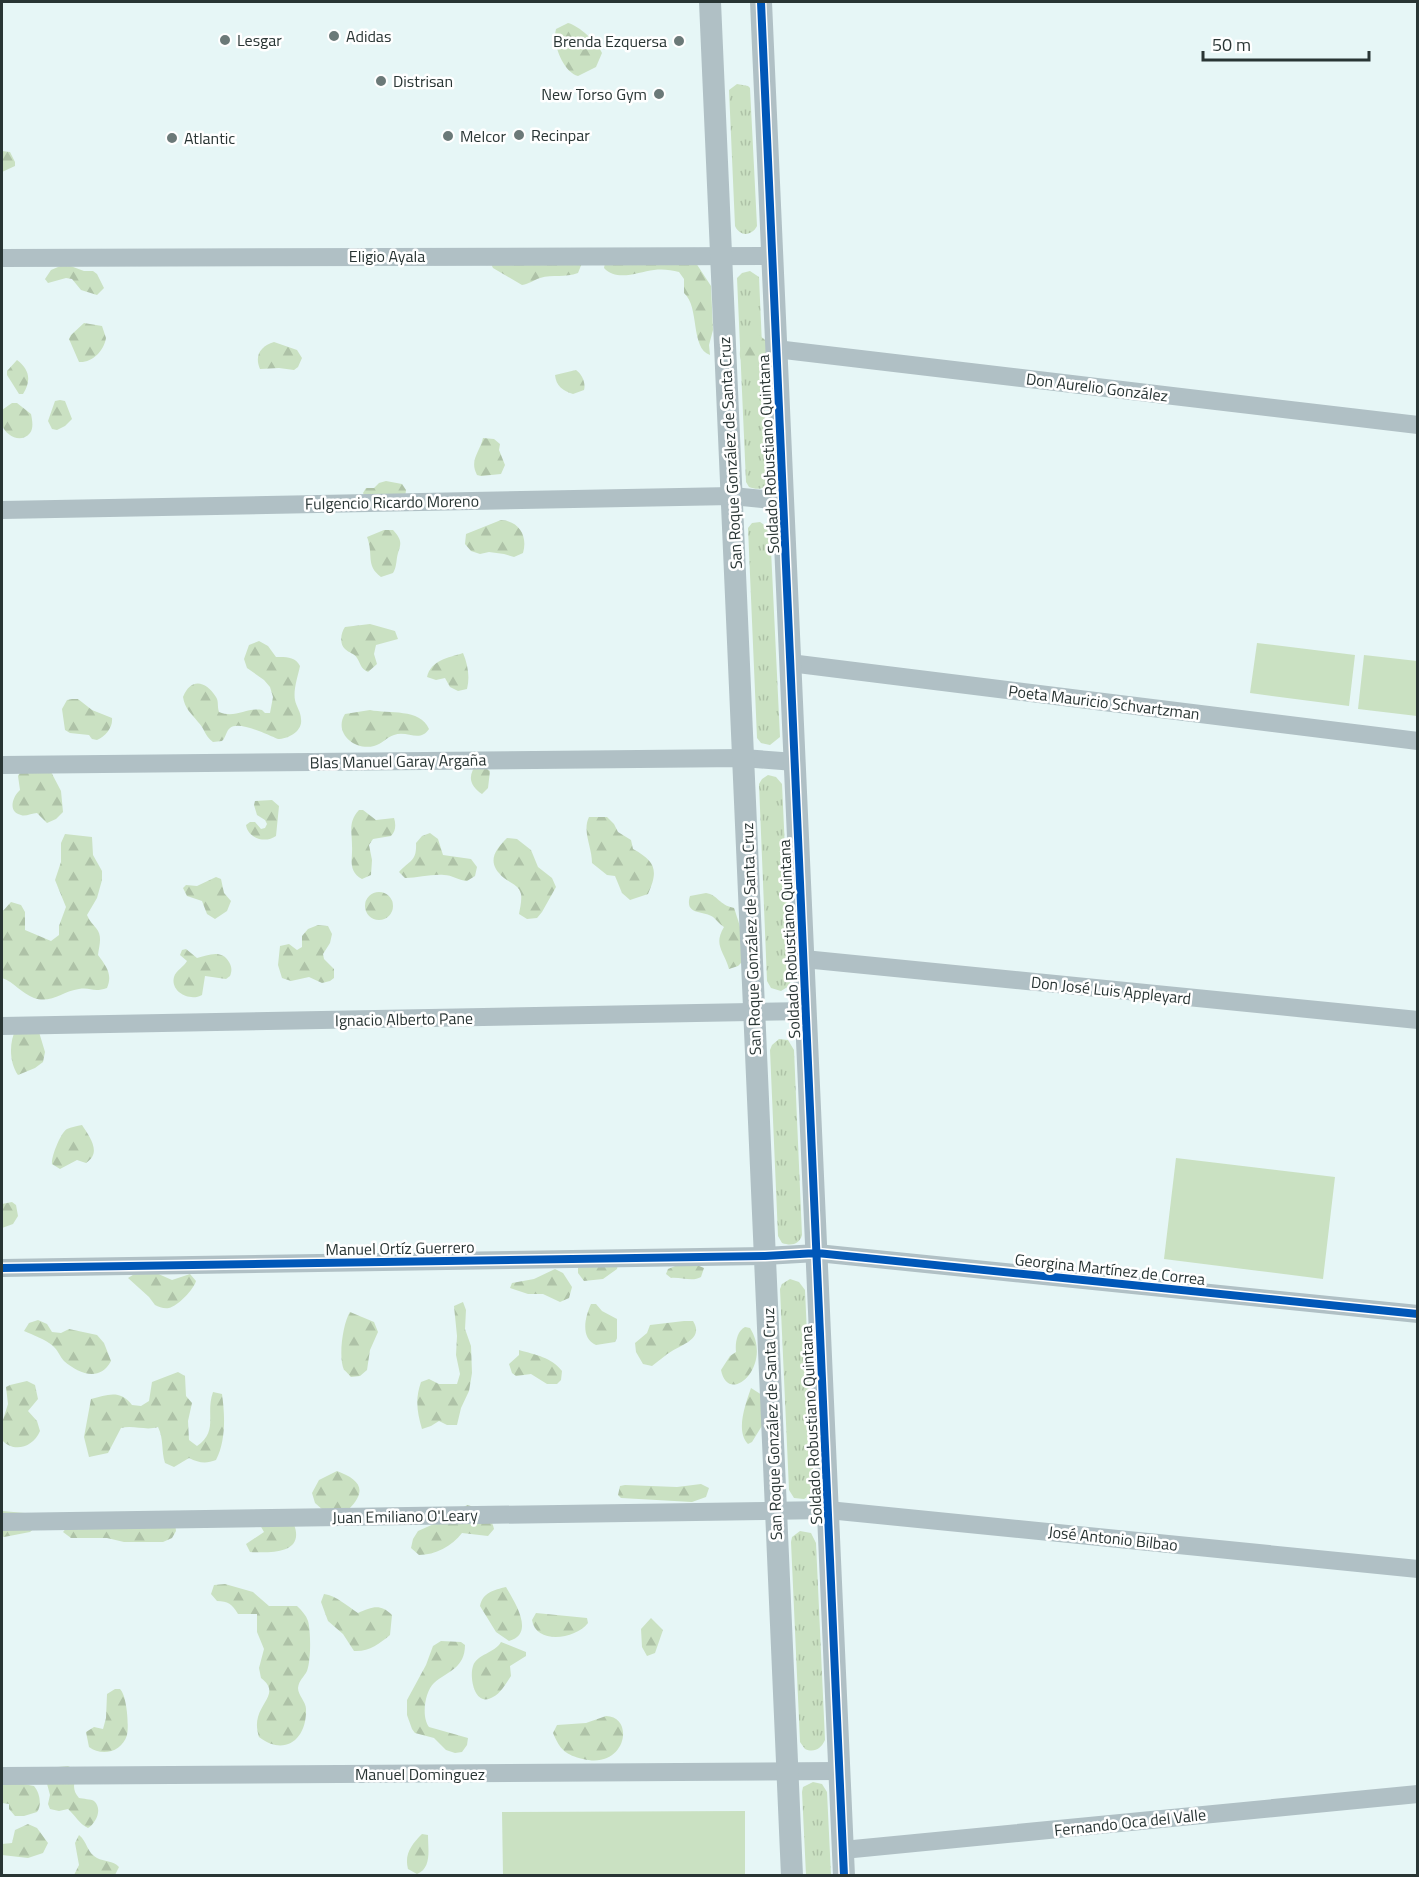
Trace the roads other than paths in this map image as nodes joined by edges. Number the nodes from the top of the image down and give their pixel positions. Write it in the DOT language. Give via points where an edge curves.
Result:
graph roads {
  1 [pos="710,2"];
  2 [pos="761,2"];
  3 [pos="721,256"];
  4 [pos="772,256"];
  5 [pos="2,258"];
  6 [pos="776,349"];
  7 [pos="1418,425"];
  8 [pos="732,496"];
  9 [pos="783,501"];
  10 [pos="2,510"];
  11 [pos="790,663"];
  12 [pos="1418,741"];
  13 [pos="743,758"];
  14 [pos="795,762"];
  15 [pos="2,765"];
  16 [pos="804,959"];
  17 [pos="806,1011"];
  18 [pos="754,1012"];
  19 [pos="1418,1020"];
  20 [pos="2,1026"];
  21 [pos="808,1253"];
  22 [pos="765,1256"];
  23 [pos="2,1268"];
  24 [pos="1418,1314"];
  25 [pos="819,1510"];
  26 [pos="776,1512"];
  27 [pos="2,1522"];
  28 [pos="1418,1569"];
  29 [pos="839,1771"];
  30 [pos="787,1772"];
  31 [pos="2,1776"];
  32 [pos="1418,1794"];
  33 [pos="843,1850"];
  34 [pos="792,1875"];
  35 [pos="844,1875"];
  1 -- 3 [label="street, San Roque González de Santa Cruz"];
  2 -- 4 [label="street, Soldado Robustiano Quintana"];
  3 -- 4 [label="street, Eligio Ayala"];
  3 -- 5 [label="street, Eligio Ayala"];
  3 -- 8 [label="street, San Roque González de Santa Cruz"];
  4 -- 6 [label="street, Soldado Robustiano Quintana"];
  6 -- 7 [label="street, Don Aurelio González"];
  6 -- 9 [label="street, Soldado Robustiano Quintana"];
  8 -- 9 [label="street, Fulgencio Ricardo Moreno"];
  8 -- 10 [label="street, Fulgencio Ricardo Moreno"];
  8 -- 13 [label="street, San Roque González de Santa Cruz"];
  9 -- 11 [label="street, Soldado Robustiano Quintana"];
  11 -- 12 [label="street, Poeta Mauricio Schvartzman"];
  11 -- 14 [label="street, Soldado Robustiano Quintana"];
  13 -- 14 [label="street, Blas Manuel Garay Argaña"];
  13 -- 15 [label="street, Blas Manuel Garay Argaña"];
  13 -- 18 [label="street, San Roque González de Santa Cruz"];
  14 -- 16 [label="street, Soldado Robustiano Quintana"];
  16 -- 17 [label="street, Soldado Robustiano Quintana"];
  16 -- 19 [label="street, Don José Luis Appleyard"];
  17 -- 18 [label="street, Ignacio Alberto Pane"];
  17 -- 21 [label="street, Soldado Robustiano Quintana"];
  18 -- 20 [label="street, Ignacio Alberto Pane"];
  18 -- 22 [label="street, San Roque González de Santa Cruz"];
  21 -- 22 [label="street, Manuel Ortíz Guerrero"];
  21 -- 24 [label="street, Georgina Martínez de Correa"];
  21 -- 25 [label="street, Soldado Robustiano Quintana"];
  22 -- 23 [label="street, Manuel Ortíz Guerrero"];
  22 -- 26 [label="street, San Roque González de Santa Cruz"];
  25 -- 26 [label="street, Juan Emiliano O'Leary"];
  25 -- 28 [label="street, José Antonio Bilbao"];
  25 -- 29 [label="street, Soldado Robustiano Quintana"];
  26 -- 27 [label="street, Juan Emiliano O'Leary"];
  26 -- 30 [label="street, San Roque González de Santa Cruz"];
  29 -- 30 [label="street, Manuel Dominguez"];
  29 -- 33 [label="street, Soldado Robustiano Quintana"];
  30 -- 31 [label="street, Manuel Dominguez"];
  30 -- 34 [label="street, San Roque González de Santa Cruz"];
  32 -- 33 [label="street, Fernando Oca del Valle"];
  33 -- 35 [label="street, Soldado Robustiano Quintana"];
}
